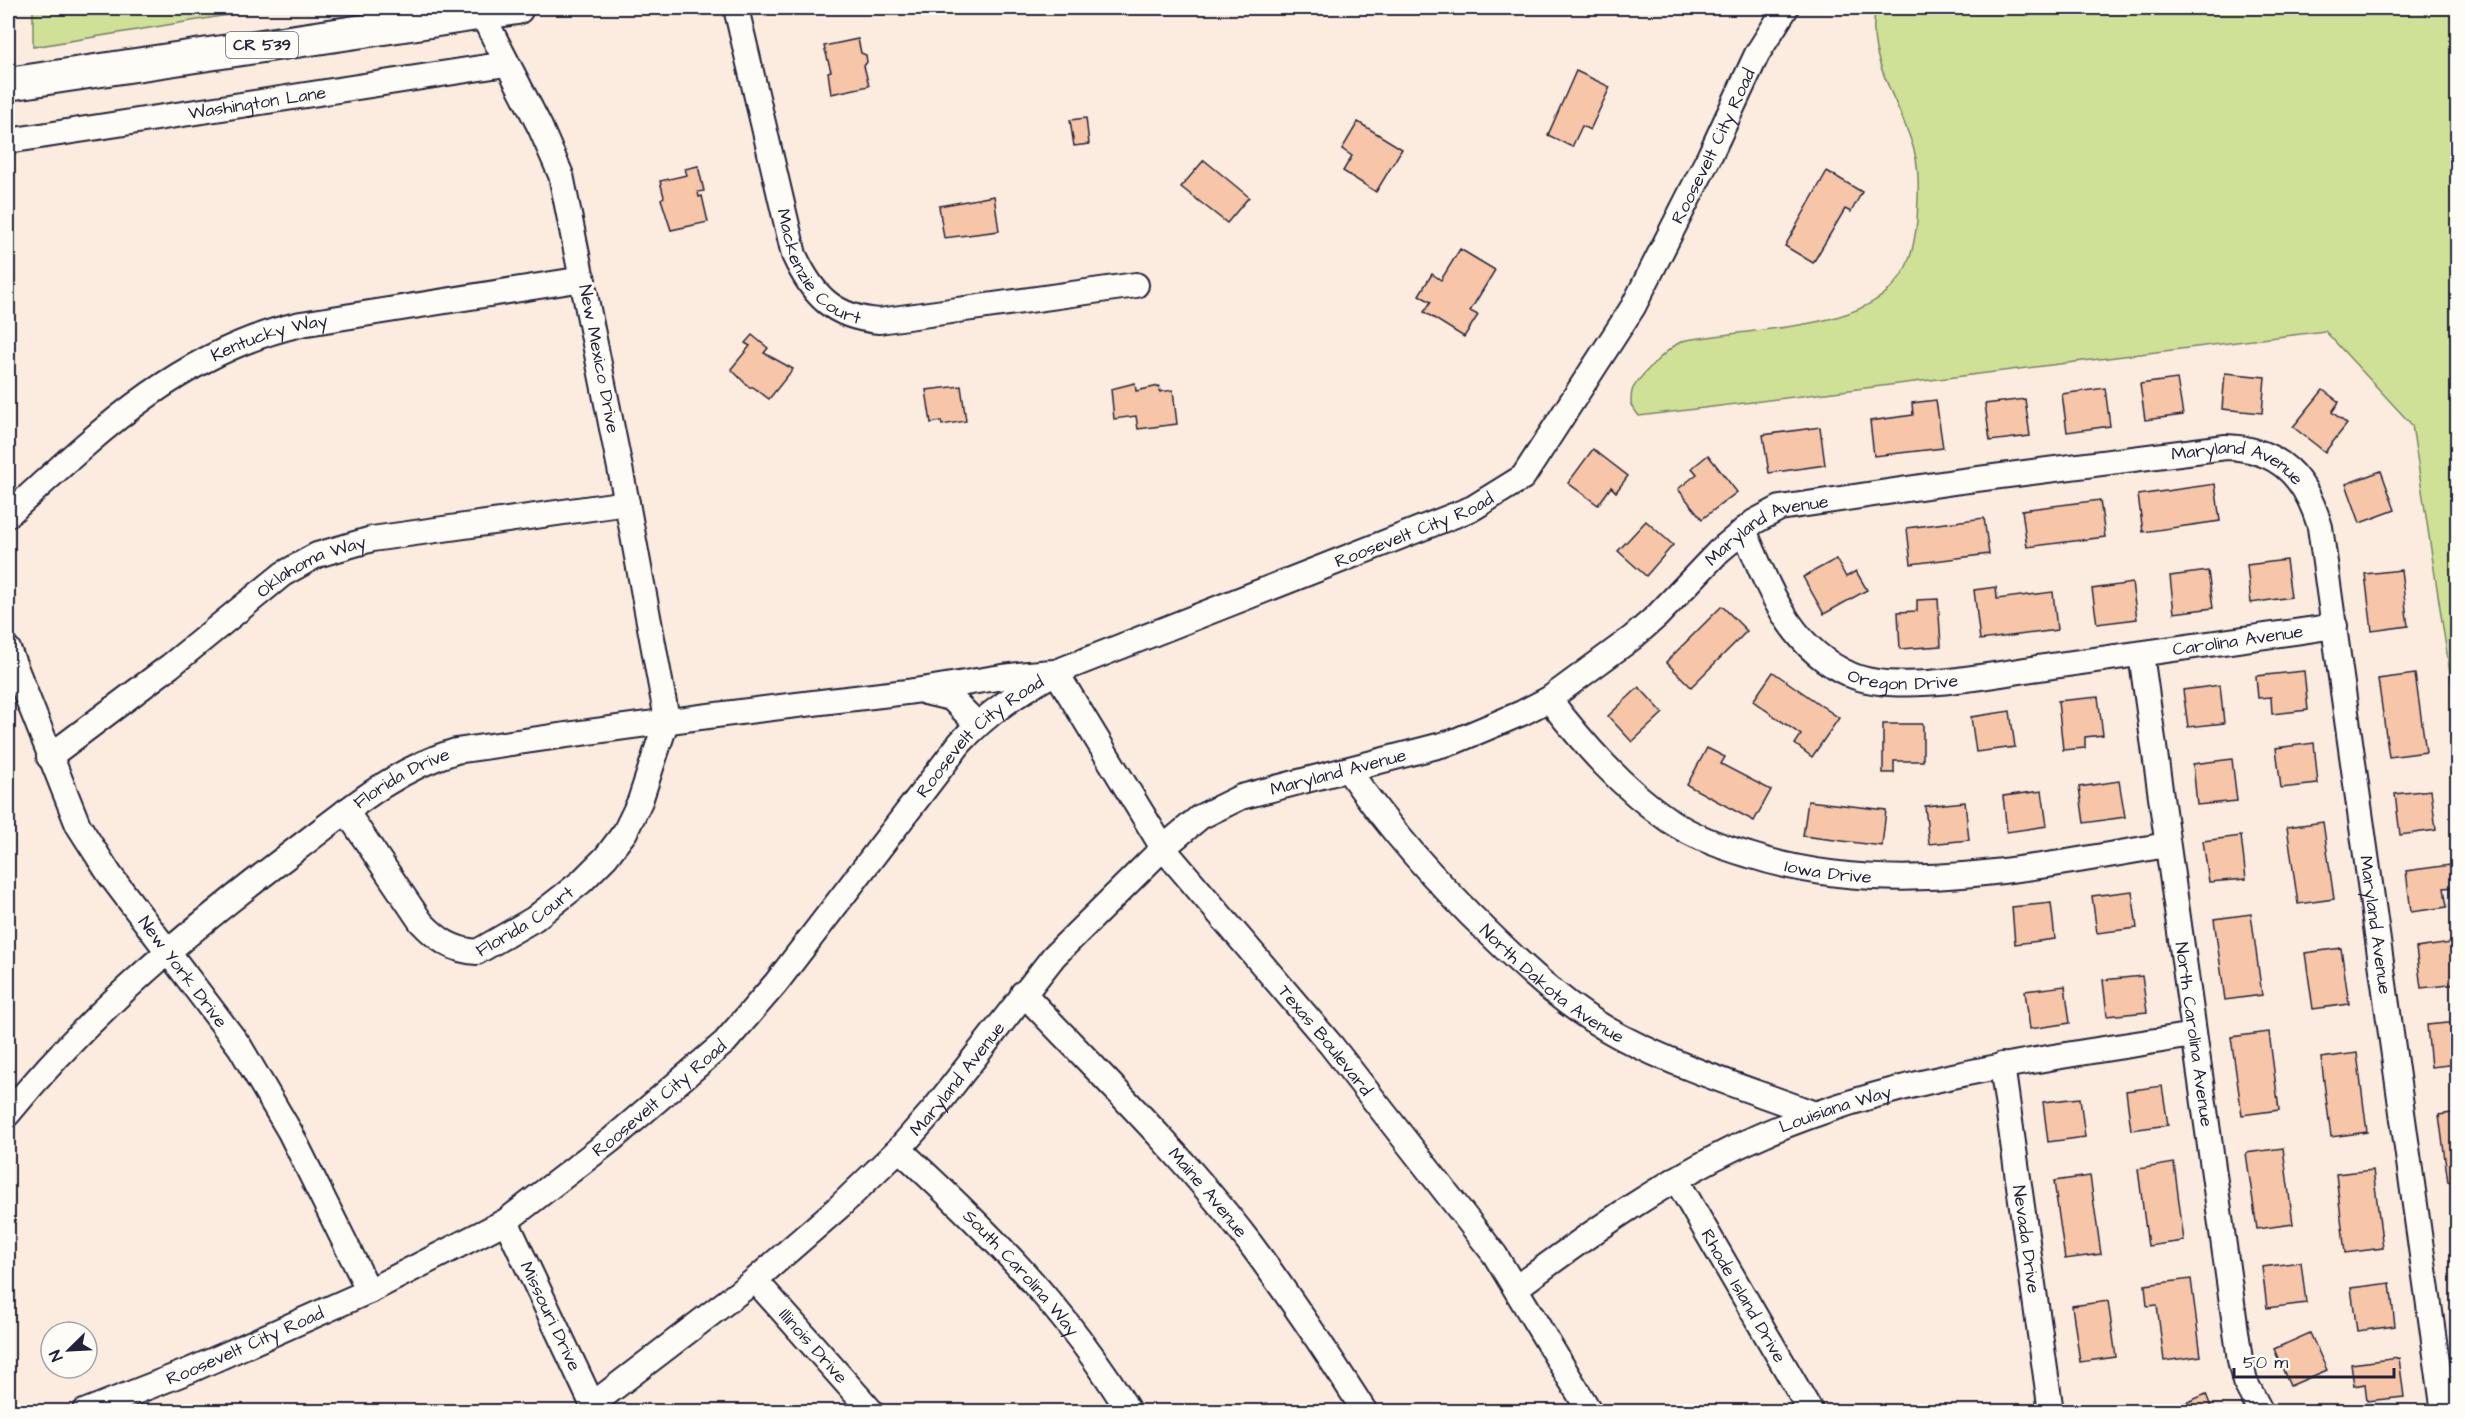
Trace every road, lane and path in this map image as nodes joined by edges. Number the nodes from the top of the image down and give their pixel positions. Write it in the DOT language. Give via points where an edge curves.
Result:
graph roads {
  1 [pos="517,8"];
  2 [pos="736,8"];
  3 [pos="1786,8"];
  4 [pos="482,14"];
  5 [pos="506,64"];
  6 [pos="8,84"];
  7 [pos="8,141"];
  8 [pos="583,279"];
  9 [pos="1136,285"];
  10 [pos="627,503"];
  11 [pos="8,515"];
  12 [pos="1744,530"];
  13 [pos="2335,626"];
  14 [pos="8,649"];
  15 [pos="2141,654"];
  16 [pos="1056,672"];
  17 [pos="914,691"];
  18 [pos="1549,699"];
  19 [pos="667,719"];
  20 [pos="977,724"];
  21 [pos="49,757"];
  22 [pos="1348,770"];
  23 [pos="346,812"];
  24 [pos="2167,845"];
  25 [pos="1162,848"];
  26 [pos="166,951"];
  27 [pos="1023,993"];
  28 [pos="2194,1035"];
  29 [pos="2002,1065"];
  30 [pos="8,1113"];
  31 [pos="1815,1114"];
  32 [pos="899,1149"];
  33 [pos="1676,1179"];
  34 [pos="506,1221"];
  35 [pos="755,1280"];
  36 [pos="1516,1288"];
  37 [pos="369,1291"];
  38 [pos="595,1408"];
  39 [pos="84,1412"];
  40 [pos="872,1412"];
  41 [pos="1129,1412"];
  42 [pos="1365,1412"];
  43 [pos="1590,1412"];
  44 [pos="1811,1412"];
  45 [pos="2051,1412"];
  46 [pos="2261,1412"];
  47 [pos="2444,1412"];
  1 -- 4 [label="main road, CR 539"];
  2 -- 9 [label="street, Mackenzie Court" via="794,255 806,279 825,302 846,316 879,321"];
  3 -- 16 [label="street, Roosevelt City Road" via="1756,54 1633,307 1523,477 1473,508"];
  4 -- 5 [label="street, New Mexico Drive"];
  4 -- 6 [label="main road, CR 539"];
  5 -- 7 [label="street, Washington Lane"];
  5 -- 8 [label="street, New Mexico Drive" via="561,175"];
  8 -- 10 [label="street, New Mexico Drive"];
  8 -- 11 [label="street, Kentucky Way" via="301,324 234,345 175,375 137,401"];
  10 -- 19 [label="street, New Mexico Drive"];
  10 -- 21 [label="street, Oklahoma Way" via="372,539 317,555 283,574"];
  12 -- 13 [label="street, Maryland Avenue" via="1766,514 1801,503 2194,450 2237,448 2275,460 2292,472 2306,490 2320,527"];
  12 -- 15 [label="street, Oregon Drive" via="1775,603 1798,638 1852,676 1901,684"];
  12 -- 18 [label="street, Maryland Avenue" via="1643,629"];
  13 -- 15 [label="street, Carolina Avenue"];
  13 -- 47 [label="street, Maryland Avenue"];
  14 -- 21 [label="street, New York Drive"];
  15 -- 24 [label="street, North Carolina Avenue"];
  16 -- 17 [label="street, Florida Drive" via="995,677"];
  16 -- 20 [label="street, Roosevelt City Road" via="1000,705"];
  16 -- 25 [label="street, Texas Boulevard"];
  17 -- 19 [label="street, Florida Drive"];
  17 -- 20 [label="street, Florida Drive" via="951,698"];
  18 -- 22 [label="street, Maryland Avenue" via="1453,742"];
  18 -- 24 [label="street, Iowa Drive" via="1610,772 1644,802 1701,837 1769,862 1851,876 1911,879 2010,871"];
  19 -- 23 [label="street, Florida Drive" via="437,756 395,777"];
  19 -- 23 [label="street, Florida Court" via="640,801 625,832 606,857 534,919 477,952 448,946 435,937"];
  20 -- 34 [label="street, Roosevelt City Road" via="776,982 724,1042 611,1140"];
  21 -- 26 [label="street, New York Drive" via="93,850"];
  22 -- 25 [label="street, Maryland Avenue" via="1221,805"];
  22 -- 31 [label="street, North Dakota Avenue" via="1432,878 1520,964 1570,1006 1622,1038"];
  23 -- 26 [label="street, Florida Drive"];
  24 -- 28 [label="street, North Carolina Avenue"];
  25 -- 27 [label="street, Maryland Avenue" via="1054,956"];
  25 -- 36 [label="street, Texas Boulevard" via="1331,1045 1495,1255"];
  26 -- 30 [label="street, Florida Drive" via="75,1037"];
  26 -- 37 [label="street, New York Drive" via="223,1023 266,1090"];
  27 -- 32 [label="street, Maryland Avenue"];
  27 -- 42 [label="street, Maine Avenue" via="1128,1103 1242,1233"];
  28 -- 29 [label="street, Louisiana Way"];
  28 -- 46 [label="street, North Carolina Avenue" via="2240,1360"];
  29 -- 31 [label="street, Louisiana Way"];
  29 -- 45 [label="street, Nevada Drive"];
  31 -- 33 [label="street, Louisiana Way" via="1760,1136"];
  32 -- 35 [label="street, Maryland Avenue"];
  32 -- 41 [label="street, South Carolina Way" via="958,1203 1026,1275 1086,1349"];
  33 -- 36 [label="street, Louisiana Way" via="1626,1209"];
  33 -- 44 [label="street, Rhode Island Drive"];
  34 -- 37 [label="street, Roosevelt City Road"];
  34 -- 38 [label="street, Missouri Drive"];
  35 -- 38 [label="street, Maryland Avenue"];
  35 -- 40 [label="street, Illinois Drive"];
  36 -- 43 [label="street, Texas Boulevard"];
  37 -- 39 [label="street, Roosevelt City Road" via="191,1370"];
}
